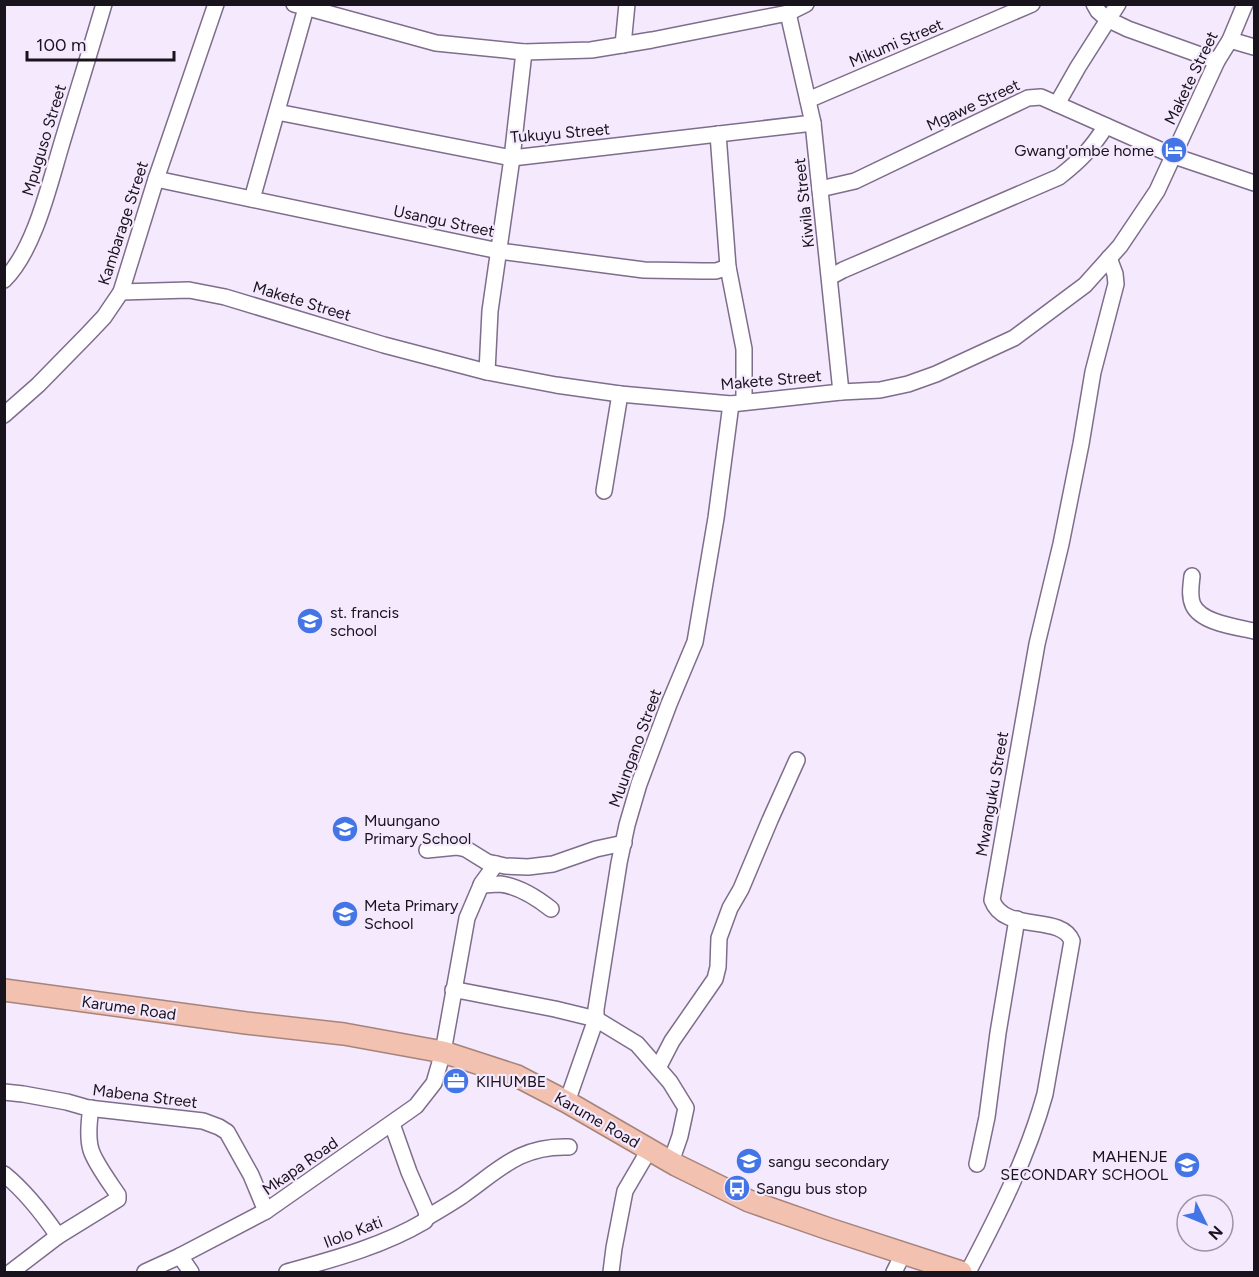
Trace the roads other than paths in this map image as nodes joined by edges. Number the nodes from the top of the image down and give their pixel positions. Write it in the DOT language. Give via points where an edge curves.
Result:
graph roads {
  1 [pos="104,4"];
  2 [pos="216,4"];
  3 [pos="627,4"];
  4 [pos="806,4"];
  5 [pos="1032,4"];
  6 [pos="1094,4"];
  7 [pos="1118,4"];
  8 [pos="1245,4"];
  9 [pos="300,6"];
  10 [pos="788,13"];
  11 [pos="1107,19"];
  12 [pos="1230,40"];
  13 [pos="623,45"];
  14 [pos="1254,47"];
  15 [pos="524,52"];
  16 [pos="1217,62"];
  17 [pos="808,100"];
  18 [pos="1057,104"];
  19 [pos="278,112"];
  20 [pos="813,123"];
  21 [pos="1106,126"];
  22 [pos="718,135"];
  23 [pos="1174,156"];
  24 [pos="512,158"];
  25 [pos="156,179"];
  26 [pos="1254,183"];
  27 [pos="820,189"];
  28 [pos="252,199"];
  29 [pos="499,251"];
  30 [pos="1109,258"];
  31 [pos="728,267"];
  32 [pos="7,273"];
  33 [pos="830,277"];
  34 [pos="121,292"];
  35 [pos="487,372"];
  36 [pos="841,392"];
  37 [pos="621,394"];
  38 [pos="737,403"];
  39 [pos="4,416"];
  40 [pos="604,491"];
  41 [pos="1192,576"];
  42 [pos="1254,631"];
  43 [pos="797,760"];
  44 [pos="624,843"];
  45 [pos="427,850"];
  46 [pos="496,864"];
  47 [pos="481,885"];
  48 [pos="551,909"];
  49 [pos="1017,919"];
  50 [pos="4,990"];
  51 [pos="453,990"];
  52 [pos="596,1019"];
  53 [pos="442,1052"];
  54 [pos="658,1068"];
  55 [pos="4,1092"];
  56 [pos="567,1102"];
  57 [pos="91,1108"];
  58 [pos="392,1124"];
  59 [pos="569,1147"];
  60 [pos="649,1150"];
  61 [pos="671,1162"];
  62 [pos="977,1164"];
  63 [pos="4,1174"];
  64 [pos="266,1211"];
  65 [pos="427,1217"];
  66 [pos="58,1236"];
  67 [pos="180,1256"];
  68 [pos="899,1263"];
  69 [pos="323,1268"];
  70 [pos="11,1272"];
  71 [pos="145,1272"];
  72 [pos="190,1272"];
  73 [pos="287,1272"];
  74 [pos="611,1272"];
  75 [pos="961,1272"];
  76 [pos="968,1272"];
  1 -- 32 [label="street, Mpuguso Street" via="39,218 21,258"];
  2 -- 25 [label="street, Kambarage Street"];
  3 -- 13 [label="street"];
  4 -- 10 [label="street"];
  5 -- 17 [label="street, Mikumi Street"];
  6 -- 11 [label="street"];
  7 -- 11 [label="street"];
  8 -- 12 [label="street, Makete Street"];
  9 -- 15 [label="street" via="436,43"];
  9 -- 19 [label="street"];
  10 -- 13 [label="street"];
  10 -- 17 [label="street, Kiwila Street"];
  11 -- 16 [label="street"];
  11 -- 18 [label="street"];
  12 -- 14 [label="street"];
  12 -- 16 [label="street, Makete Street"];
  13 -- 15 [label="street"];
  15 -- 24 [label="street"];
  16 -- 23 [label="street, Makete Street"];
  17 -- 20 [label="street, Kiwila Street"];
  18 -- 21 [label="street, Mgawe Street"];
  18 -- 27 [label="street, Mgawe Street" via="1041,97 1028,98 855,181"];
  19 -- 24 [label="street, Tukuyu Street"];
  19 -- 28 [label="street"];
  20 -- 22 [label="street, Tukuyu Street"];
  20 -- 27 [label="street, Kiwila Street"];
  21 -- 23 [label="street, Mgawe Street"];
  21 -- 33 [label="street" via="1083,158 1059,177"];
  22 -- 24 [label="street, Tukuyu Street"];
  22 -- 31 [label="street, Muungano Street"];
  23 -- 26 [label="street, Mgawe Street"];
  23 -- 30 [label="street, Makete Street" via="1157,191"];
  24 -- 29 [label="street"];
  25 -- 28 [label="street, Usangu Street"];
  25 -- 34 [label="street, Kambarage Street"];
  27 -- 33 [label="street, Kiwila Street"];
  28 -- 29 [label="street, Usangu Street"];
  29 -- 31 [label="street, Usangu Street" via="644,270 716,271"];
  29 -- 35 [label="street" via="490,311"];
  30 -- 36 [label="street, Makete Street" via="1085,285 1014,338 908,384"];
  30 -- 49 [label="street, Mwanguku Street" via="1116,284 1093,372 1062,544 1037,644 992,900 1005,916"];
  31 -- 38 [label="street, Muungano Street" via="744,349"];
  33 -- 36 [label="street, Kiwila Street"];
  34 -- 35 [label="street, Makete Street" via="189,290 225,297"];
  34 -- 39 [label="street, Kambarage Street" via="104,317"];
  35 -- 37 [label="street, Makete Street"];
  36 -- 38 [label="street, Makete Street"];
  37 -- 38 [label="street, Makete Street"];
  37 -- 40 [label="street"];
  38 -- 44 [label="street, Muungano Street" via="695,642 639,784"];
  41 -- 42 [label="street" via="1191,598 1198,612 1218,622"];
  43 -- 54 [label="street" via="730,908 719,938 715,979"];
  44 -- 46 [label="street" via="552,864"];
  44 -- 52 [label="street, Muungano Street"];
  45 -- 46 [label="street" via="458,847"];
  46 -- 47 [label="street, Mkapa Road"];
  47 -- 48 [label="street" via="515,888"];
  47 -- 51 [label="street, Mkapa Road" via="467,918"];
  49 -- 62 [label="street"];
  49 -- 76 [label="street, Mwanguku Street" via="1060,928 1072,941 1039,1117"];
  50 -- 53 [label="highway, Karume Road" via="344,1034"];
  51 -- 52 [label="street"];
  51 -- 53 [label="street, Mkapa Road"];
  52 -- 54 [label="street" via="637,1044"];
  52 -- 56 [label="street, Muungano Street"];
  53 -- 56 [label="highway, Karume Road" via="517,1076"];
  53 -- 58 [label="street, Mkapa Road" via="434,1083 416,1106"];
  54 -- 61 [label="street" via="686,1108"];
  55 -- 57 [label="street, Mabena Street"];
  56 -- 60 [label="highway, Karume Road"];
  57 -- 64 [label="street, Mabena Street" via="203,1121 219,1127 227,1132"];
  57 -- 66 [label="street" via="91,1149 118,1197"];
  58 -- 64 [label="street, Mkapa Road"];
  58 -- 65 [label="street"];
  59 -- 65 [label="street, Ilolo Kati" via="538,1149 515,1158"];
  60 -- 61 [label="highway, Karume Road"];
  60 -- 74 [label="street" via="625,1191"];
  61 -- 68 [label="highway, Karume Road" via="749,1201"];
  63 -- 66 [label="street"];
  64 -- 67 [label="street, Mkapa Road"];
  65 -- 69 [label="street, Ilolo Kati" via="421,1224"];
  66 -- 70 [label="street"];
  67 -- 71 [label="street, Mkapa Road"];
  67 -- 72 [label="street"];
  68 -- 75 [label="highway, Karume Road"];
  69 -- 73 [label="street, Ilolo Kati"];
}
